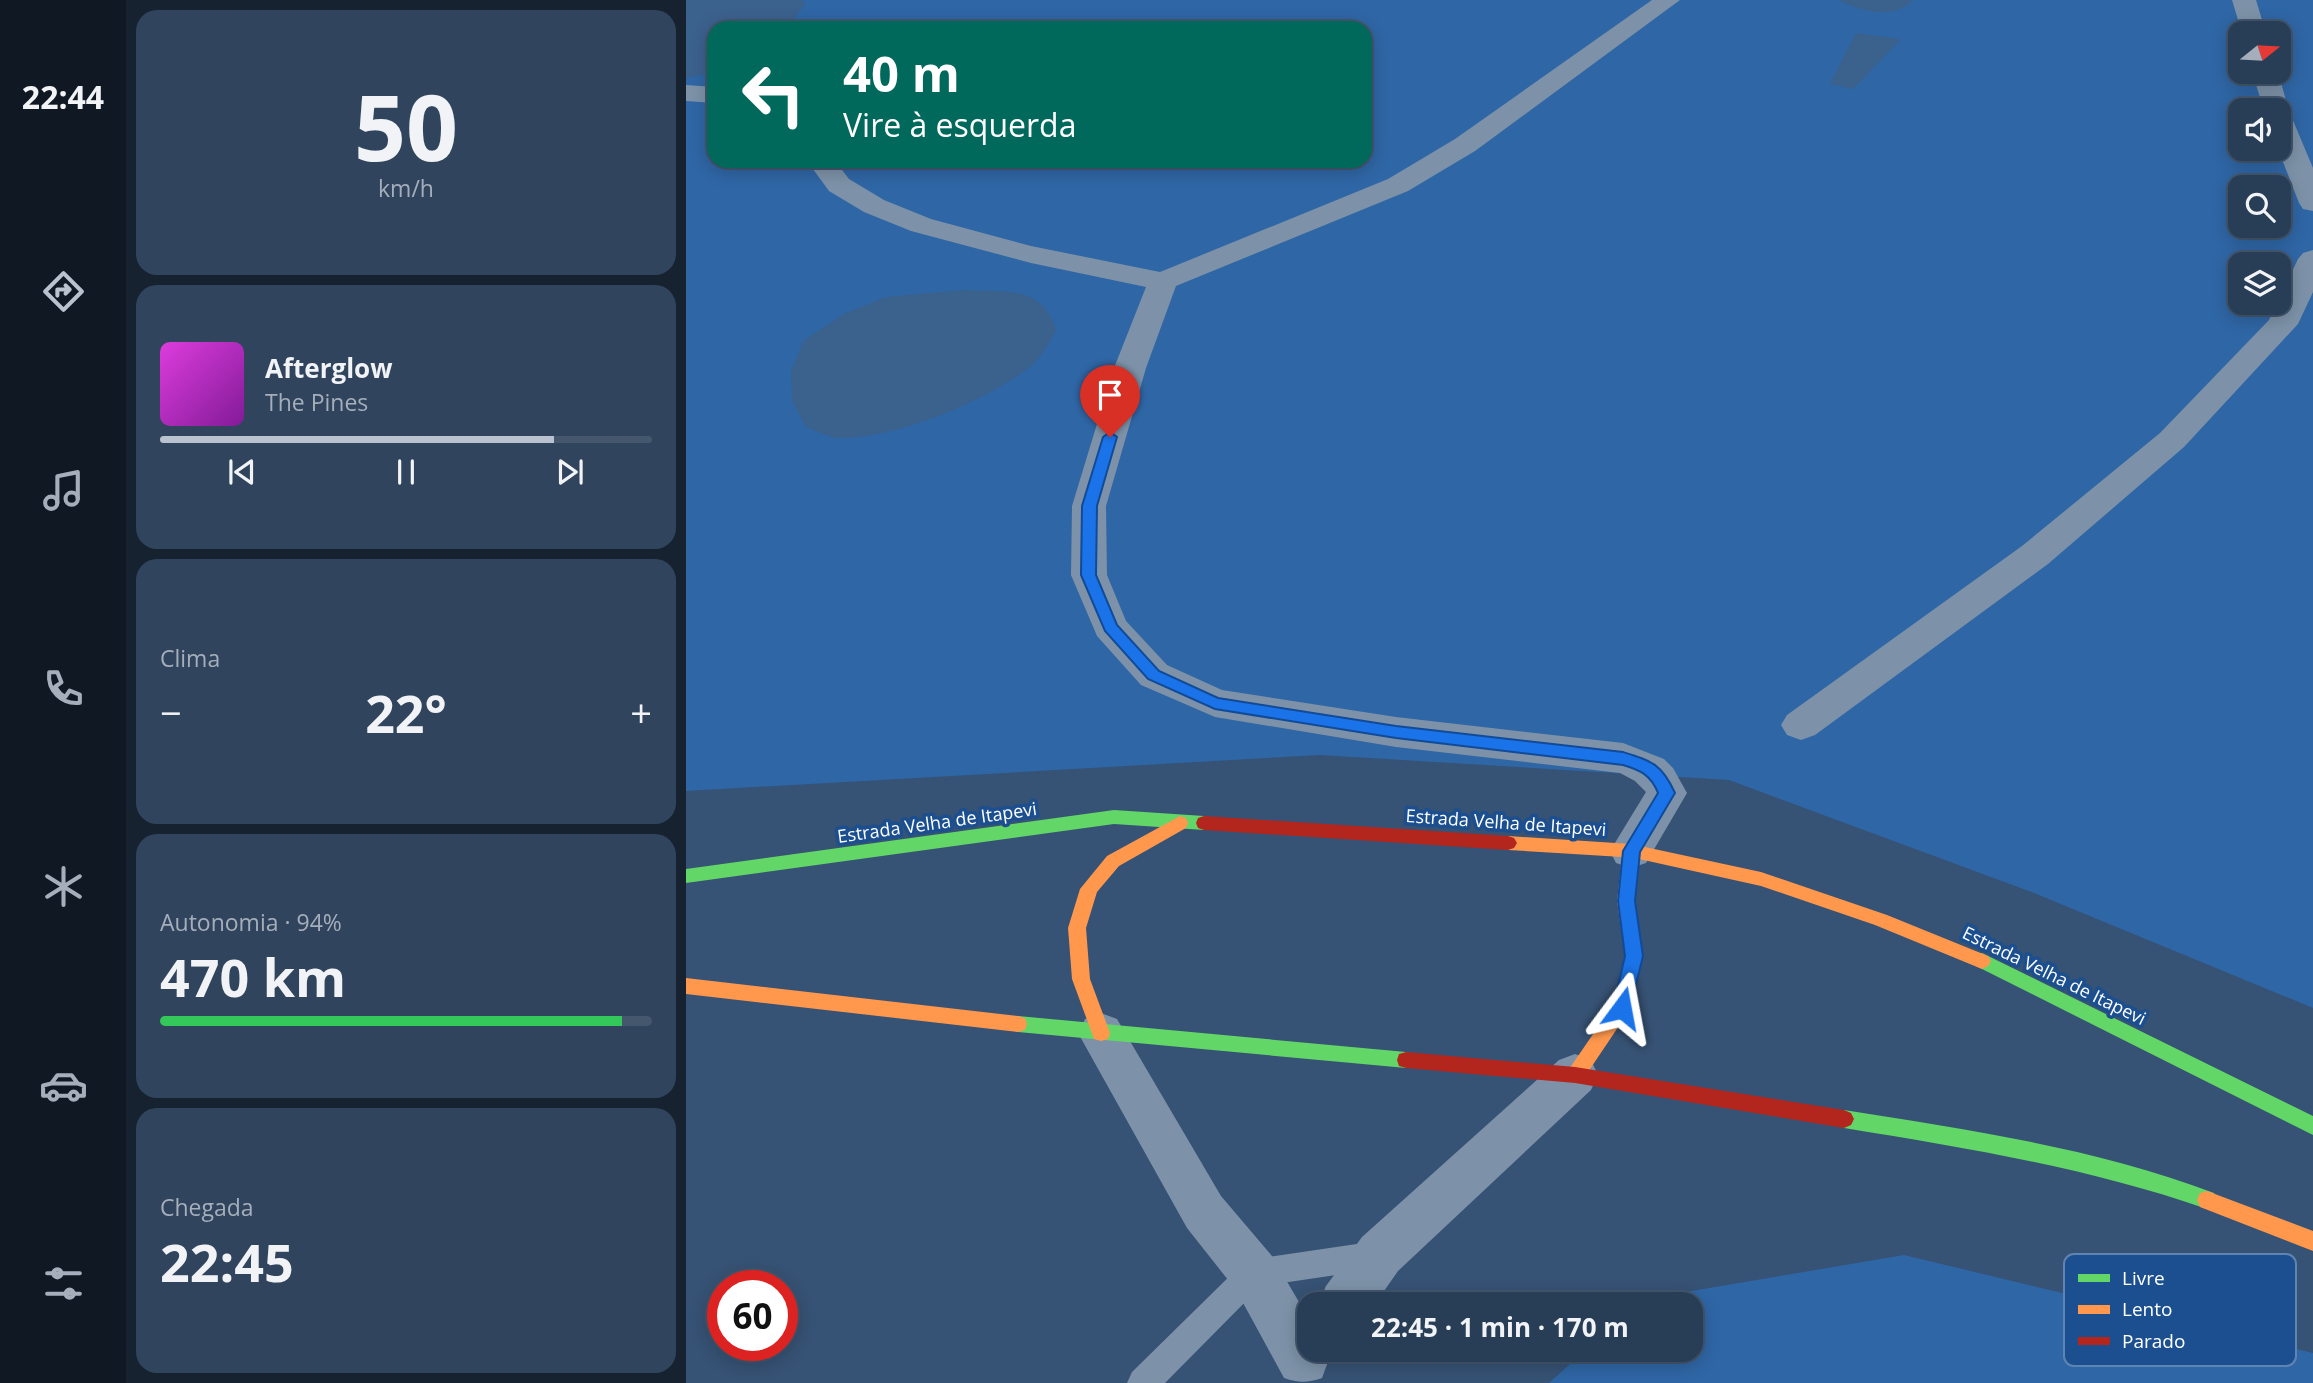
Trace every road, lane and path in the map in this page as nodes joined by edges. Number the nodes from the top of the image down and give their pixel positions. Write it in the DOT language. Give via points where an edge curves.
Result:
graph roads {
  1 [pos="1668,0"];
  2 [pos="2244,0"];
  3 [pos="2250,21"];
  4 [pos="686,93"];
  5 [pos="707,94"];
  6 [pos="2291,146"];
  7 [pos="823,168"];
  8 [pos="2313,203"];
  9 [pos="2313,259"];
  10 [pos="1163,281"];
  11 [pos="1801,725"];
  12 [pos="1180,823"];
  13 [pos="1631,851"];
  14 [pos="686,876"];
  15 [pos="686,986"];
  16 [pos="1101,1033"];
  17 [pos="1575,1075"];
  18 [pos="2313,1126"];
  19 [pos="2313,1241"];
  20 [pos="1380,1254"];
  21 [pos="1254,1273"];
  22 [pos="1353,1292"];
  23 [pos="1304,1364"];
  24 [pos="1143,1383"];
  1 -- 10 [label="street" via="1465,145 1398,185"];
  2 -- 3 [label="street"];
  4 -- 5 [label="street"];
  6 -- 8 [label="street"];
  7 -- 10 [label="street" via="841,187 899,219 973,242"];
  9 -- 11 [label="street" via="2283,324 2172,440 2035,555"];
  10 -- 13 [label="street" via="1130,368 1089,506 1089,575 1110,627 1154,675 1215,703 1396,732 1623,758 1648,766 1667,793"];
  12 -- 13 [label="main road, Estrada Velha de Itapevi"];
  12 -- 14 [label="main road, Estrada Velha de Itapevi" via="1114,817"];
  12 -- 16 [label="main road" via="1113,861 1089,889 1077,928 1082,979"];
  13 -- 17 [label="main road" via="1626,901 1634,956 1622,1008"];
  13 -- 18 [label="main road, Estrada Velha de Itapevi" via="1761,879 1881,920 2000,968"];
  15 -- 16 [label="main road"];
  16 -- 17 [label="main road"];
  16 -- 21 [label="street" via="1204,1212"];
  17 -- 19 [label="main road" via="2036,1150 2164,1184"];
  17 -- 20 [label="street"];
  20 -- 21 [label="lane"];
  20 -- 22 [label="street"];
  21 -- 23 [label="street"];
  21 -- 24 [label="lane"];
}
